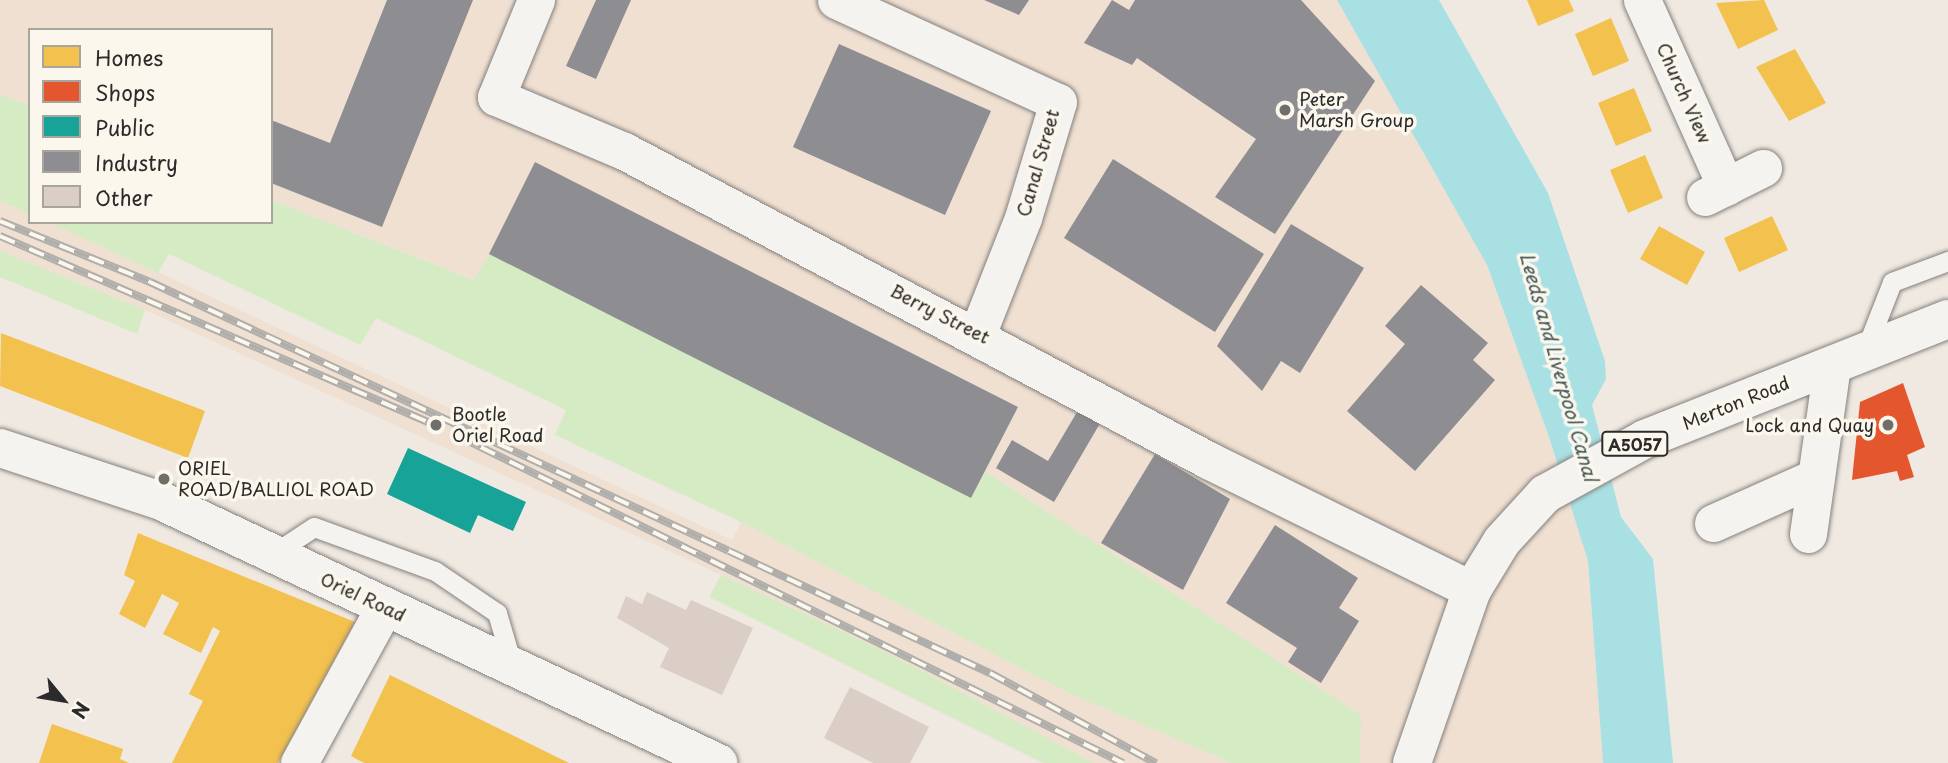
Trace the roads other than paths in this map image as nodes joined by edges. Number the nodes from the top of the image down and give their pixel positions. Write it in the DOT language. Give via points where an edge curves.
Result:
graph roads {
  1 [pos="536,0"];
  2 [pos="836,0"];
  3 [pos="1642,0"];
  4 [pos="1763,168"];
  5 [pos="1948,261"];
  6 [pos="1948,319"];
  7 [pos="978,332"];
  8 [pos="1848,359"];
  9 [pos="0,448"];
  10 [pos="1816,477"];
  11 [pos="1713,523"];
  12 [pos="1808,534"];
  13 [pos="273,554"];
  14 [pos="1472,590"];
  15 [pos="384,608"];
  16 [pos="512,667"];
  17 [pos="299,763"];
  18 [pos="718,763"];
  19 [pos="1412,763"];
  1 -- 7 [label="street, Berry Street" via="496,97 624,151"];
  2 -- 7 [label="street, Canal Street" via="1058,102 1023,218"];
  3 -- 4 [label="street, Church View" via="1715,192"];
  5 -- 8 [label="lane" via="1892,282"];
  6 -- 8 [label="main road, Merton Road / A5057"];
  7 -- 14 [label="street, Berry Street" via="1210,461"];
  8 -- 10 [label="street"];
  8 -- 14 [label="main road, Merton Road / A5057" via="1593,463 1545,494 1502,541"];
  9 -- 13 [label="main road, Oriel Road" via="161,501"];
  10 -- 11 [label="street"];
  10 -- 12 [label="street"];
  13 -- 15 [label="main road, Oriel Road"];
  13 -- 16 [label="lane" via="314,527 435,571 497,613"];
  14 -- 19 [label="main road, Merton Road / A5057"];
  15 -- 16 [label="main road, Oriel Road"];
  15 -- 17 [label="street"];
  16 -- 18 [label="main road, Oriel Road"];
}
